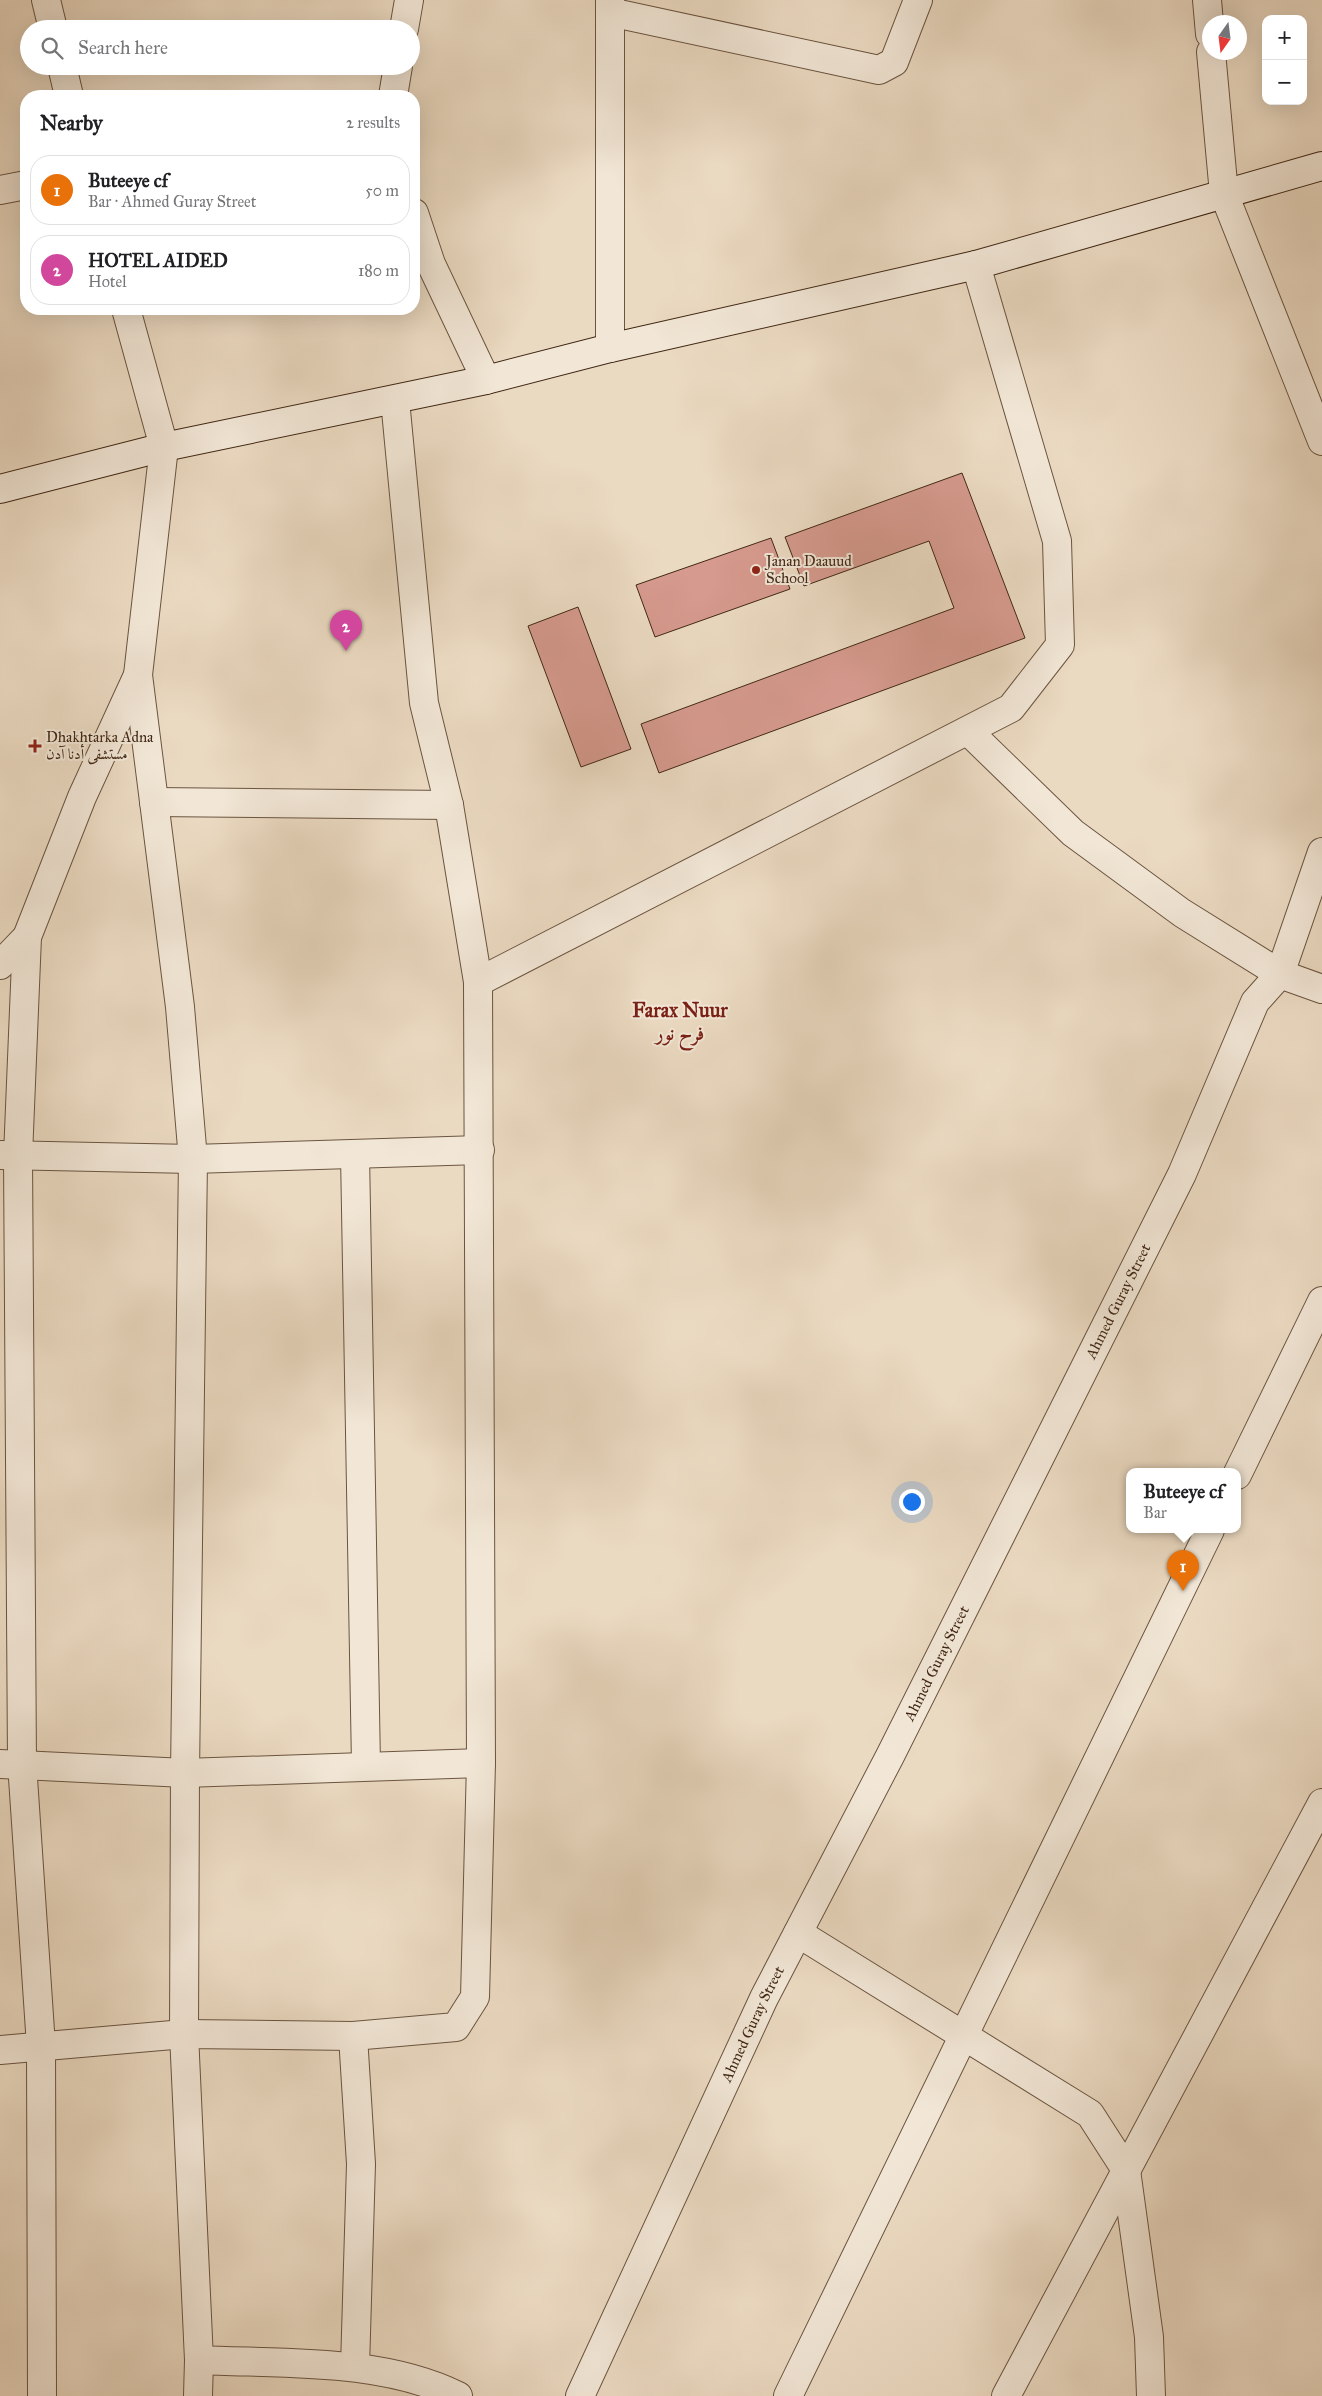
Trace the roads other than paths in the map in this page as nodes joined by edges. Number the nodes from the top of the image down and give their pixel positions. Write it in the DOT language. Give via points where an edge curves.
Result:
graph roads {
  1 [pos="46,0"];
  2 [pos="409,0"];
  3 [pos="918,0"];
  4 [pos="1207,0"];
  5 [pos="610,6"];
  6 [pos="1208,15"];
  7 [pos="51,20"];
  8 [pos="406,20"];
  9 [pos="1212,60"];
  10 [pos="64,75"];
  11 [pos="396,75"];
  12 [pos="68,90"];
  13 [pos="394,90"];
  14 [pos="1322,166"];
  15 [pos="20,186"];
  16 [pos="0,190"];
  17 [pos="1224,194"];
  18 [pos="420,232"];
  19 [pos="976,264"];
  20 [pos="128,315"];
  21 [pos="610,348"];
  22 [pos="486,380"];
  23 [pos="395,400"];
  24 [pos="1320,431"];
  25 [pos="164,447"];
  26 [pos="0,490"];
  27 [pos="138,675"];
  28 [pos="968,731"];
  29 [pos="154,802"];
  30 [pos="449,806"];
  31 [pos="1322,852"];
  32 [pos="27,937"];
  33 [pos="0,965"];
  34 [pos="1280,974"];
  35 [pos="478,982"];
  36 [pos="1322,989"];
  37 [pos="480,1150"];
  38 [pos="355,1154"];
  39 [pos="9,1155"];
  40 [pos="193,1159"];
  41 [pos="1322,1301"];
  42 [pos="1240,1468"];
  43 [pos="1209,1533"];
  44 [pos="481,1763"];
  45 [pos="11,1764"];
  46 [pos="366,1765"];
  47 [pos="185,1773"];
  48 [pos="1322,1803"];
  49 [pos="798,1933"];
  50 [pos="184,2034"];
  51 [pos="964,2034"];
  52 [pos="353,2036"];
  53 [pos="41,2046"];
  54 [pos="0,2050"];
  55 [pos="1126,2170"];
  56 [pos="199,2360"];
  57 [pos="355,2367"];
  58 [pos="42,2396"];
  59 [pos="198,2396"];
  60 [pos="458,2396"];
  61 [pos="580,2396"];
  62 [pos="788,2396"];
  63 [pos="1006,2396"];
  64 [pos="1151,2396"];
  1 -- 7 [label="street"];
  2 -- 8 [label="street"];
  3 -- 5 [label="street" via="894,62 880,70"];
  4 -- 6 [label="street"];
  5 -- 21 [label="street"];
  9 -- 17 [label="street"];
  10 -- 12 [label="street"];
  11 -- 13 [label="street"];
  14 -- 17 [label="street"];
  15 -- 16 [label="street"];
  17 -- 19 [label="street"];
  17 -- 24 [label="street"];
  18 -- 22 [label="street" via="431,264"];
  19 -- 21 [label="street"];
  19 -- 28 [label="street" via="1057,541 1060,645 1011,708"];
  20 -- 25 [label="street"];
  21 -- 22 [label="street"];
  22 -- 23 [label="street"];
  23 -- 25 [label="street"];
  23 -- 30 [label="street" via="424,703"];
  25 -- 26 [label="street"];
  25 -- 27 [label="street"];
  27 -- 29 [label="street"];
  27 -- 32 [label="street" via="82,797"];
  28 -- 34 [label="street" via="1073,833 1182,913"];
  28 -- 35 [label="street"];
  29 -- 30 [label="street"];
  29 -- 40 [label="street" via="180,1007"];
  30 -- 35 [label="street"];
  31 -- 34 [label="street"];
  32 -- 33 [label="street"];
  32 -- 39 [label="street"];
  34 -- 36 [label="street"];
  34 -- 49 [label="street, Ahmed Guray Street" via="1255,1002 1182,1174"];
  35 -- 37 [label="street"];
  37 -- 38 [label="street"];
  37 -- 44 [label="street"];
  38 -- 40 [label="street"];
  38 -- 46 [label="street"];
  39 -- 40 [label="street"];
  39 -- 45 [label="street"];
  40 -- 47 [label="street"];
  41 -- 42 [label="street"];
  43 -- 51 [label="street"];
  44 -- 46 [label="street"];
  44 -- 52 [label="street" via="475,1997 456,2027"];
  45 -- 47 [label="street"];
  45 -- 53 [label="street"];
  46 -- 47 [label="street"];
  47 -- 50 [label="street"];
  48 -- 55 [label="street"];
  49 -- 51 [label="street"];
  49 -- 61 [label="street, Ahmed Guray Street" via="756,2016"];
  50 -- 52 [label="street"];
  50 -- 53 [label="street"];
  50 -- 56 [label="street"];
  51 -- 55 [label="street" via="1090,2114"];
  51 -- 62 [label="street"];
  52 -- 57 [label="street" via="361,2164"];
  53 -- 54 [label="street"];
  53 -- 58 [label="street"];
  55 -- 63 [label="street"];
  55 -- 64 [label="street" via="1148,2328"];
  56 -- 57 [label="street"];
  56 -- 59 [label="street"];
  57 -- 60 [label="street" via="409,2378"];
}
